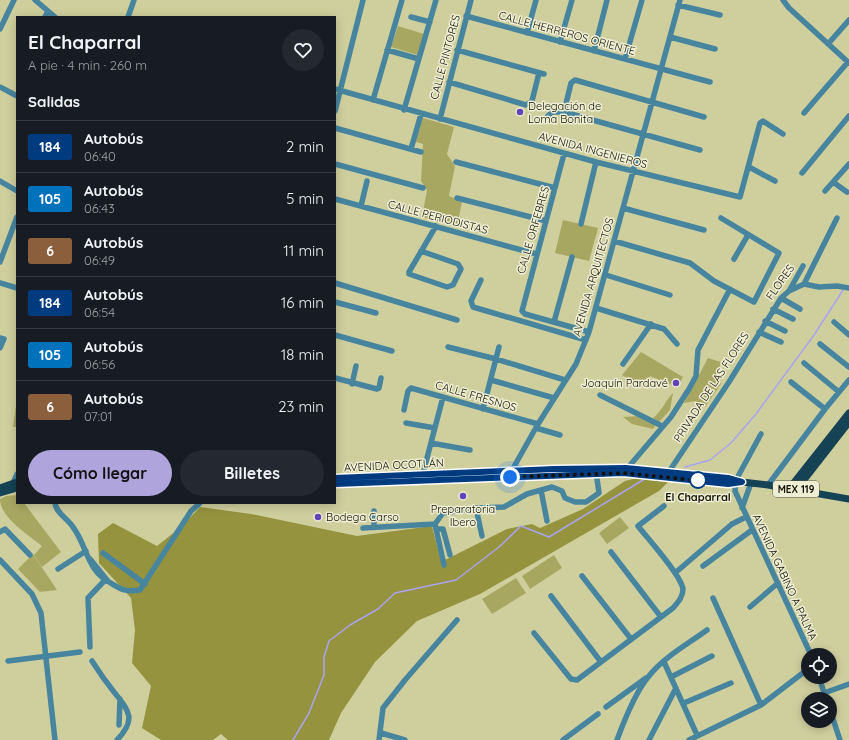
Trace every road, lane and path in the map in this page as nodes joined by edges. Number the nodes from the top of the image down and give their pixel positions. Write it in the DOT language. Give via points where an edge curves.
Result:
graph roads {
  1 [pos="14,0"];
  2 [pos="35,0"];
  3 [pos="134,0"];
  4 [pos="363,0"];
  5 [pos="402,0"];
  6 [pos="436,0"];
  7 [pos="471,0"];
  8 [pos="536,0"];
  9 [pos="572,0"];
  10 [pos="607,0"];
  11 [pos="642,0"];
  12 [pos="783,0"];
  13 [pos="679,2"];
  14 [pos="48,11"];
  15 [pos="720,15"];
  16 [pos="46,16"];
  17 [pos="55,16"];
  18 [pos="128,16"];
  19 [pos="466,16"];
  20 [pos="411,17"];
  21 [pos="849,20"];
  22 [pos="430,22"];
  23 [pos="0,29"];
  24 [pos="527,33"];
  25 [pos="670,37"];
  26 [pos="560,42"];
  27 [pos="828,44"];
  28 [pos="715,49"];
  29 [pos="387,50"];
  30 [pos="457,50"];
  31 [pos="594,51"];
  32 [pos="419,59"];
  33 [pos="625,59"];
  34 [pos="849,63"];
  35 [pos="662,69"];
  36 [pos="449,82"];
  37 [pos="710,82"];
  38 [pos="0,87"];
  39 [pos="338,90"];
  40 [pos="16,95"];
  41 [pos="373,100"];
  42 [pos="652,103"];
  43 [pos="336,104"];
  44 [pos="404,110"];
  45 [pos="564,112"];
  46 [pos="804,113"];
  47 [pos="421,114"];
  48 [pos="849,116"];
  49 [pos="547,117"];
  50 [pos="704,117"];
  51 [pos="440,119"];
  52 [pos="336,128"];
  53 [pos="644,134"];
  54 [pos="783,134"];
  55 [pos="411,149"];
  56 [pos="700,150"];
  57 [pos="421,152"];
  58 [pos="564,154"];
  59 [pos="456,162"];
  60 [pos="596,162"];
  61 [pos="336,164"];
  62 [pos="849,164"];
  63 [pos="749,167"];
  64 [pos="633,172"];
  65 [pos="802,173"];
  66 [pos="0,181"];
  67 [pos="367,181"];
  68 [pos="776,181"];
  69 [pos="833,182"];
  70 [pos="422,188"];
  71 [pos="555,188"];
  72 [pos="16,190"];
  73 [pos="825,191"];
  74 [pos="847,192"];
  75 [pos="457,198"];
  76 [pos="336,199"];
  77 [pos="361,206"];
  78 [pos="623,208"];
  79 [pos="722,218"];
  80 [pos="837,218"];
  81 [pos="16,220"];
  82 [pos="546,221"];
  83 [pos="580,224"];
  84 [pos="436,226"];
  85 [pos="704,230"];
  86 [pos="748,235"];
  87 [pos="614,241"];
  88 [pos="422,251"];
  89 [pos="536,254"];
  90 [pos="572,257"];
  91 [pos="734,259"];
  92 [pos="0,262"];
  93 [pos="803,266"];
  94 [pos="606,275"];
  95 [pos="481,280"];
  96 [pos="0,283"];
  97 [pos="336,284"];
  98 [pos="804,284"];
  99 [pos="16,288"];
  100 [pos="849,288"];
  101 [pos="730,289"];
  102 [pos="789,291"];
  103 [pos="670,295"];
  104 [pos="781,298"];
  105 [pos="336,302"];
  106 [pos="596,308"];
  107 [pos="800,308"];
  108 [pos="773,309"];
  109 [pos="376,313"];
  110 [pos="457,320"];
  111 [pos="793,320"];
  112 [pos="766,321"];
  113 [pos="554,322"];
  114 [pos="834,322"];
  115 [pos="651,324"];
  116 [pos="785,331"];
  117 [pos="589,332"];
  118 [pos="759,332"];
  119 [pos="336,335"];
  120 [pos="849,335"];
  121 [pos="0,338"];
  122 [pos="586,340"];
  123 [pos="781,342"];
  124 [pos="677,344"];
  125 [pos="820,344"];
  126 [pos="448,347"];
  127 [pos="499,347"];
  128 [pos="0,348"];
  129 [pos="392,351"];
  130 [pos="496,359"];
  131 [pos="804,363"];
  132 [pos="623,364"];
  133 [pos="356,366"];
  134 [pos="849,367"];
  135 [pos="336,378"];
  136 [pos="381,378"];
  137 [pos="491,380"];
  138 [pos="565,380"];
  139 [pos="849,380"];
  140 [pos="791,382"];
  141 [pos="352,384"];
  142 [pos="839,392"];
  143 [pos="600,395"];
  144 [pos="443,398"];
  145 [pos="554,398"];
  146 [pos="484,409"];
  147 [pos="825,409"];
  148 [pos="404,410"];
  149 [pos="849,413"];
  150 [pos="849,422"];
  151 [pos="406,423"];
  152 [pos="537,426"];
  153 [pos="662,426"];
  154 [pos="435,428"];
  155 [pos="761,434"];
  156 [pos="560,435"];
  157 [pos="431,443"];
  158 [pos="470,450"];
  159 [pos="625,470"];
  160 [pos="595,471"];
  161 [pos="511,474"];
  162 [pos="667,474"];
  163 [pos="336,478"];
  164 [pos="422,478"];
  165 [pos="737,482"];
  166 [pos="751,483"];
  167 [pos="16,484"];
  168 [pos="336,484"];
  169 [pos="768,485"];
  170 [pos="0,488"];
  171 [pos="793,489"];
  172 [pos="542,490"];
  173 [pos="0,493"];
  174 [pos="849,499"];
  175 [pos="55,504"];
  176 [pos="199,504"];
  177 [pos="664,506"];
  178 [pos="476,508"];
  179 [pos="742,508"];
  180 [pos="374,511"];
  181 [pos="746,517"];
  182 [pos="547,520"];
  183 [pos="436,526"];
  184 [pos="374,527"];
  185 [pos="363,528"];
  186 [pos="2,530"];
  187 [pos="752,530"];
  188 [pos="482,536"];
  189 [pos="86,551"];
  190 [pos="611,552"];
  191 [pos="103,553"];
  192 [pos="30,555"];
  193 [pos="450,555"];
  194 [pos="0,560"];
  195 [pos="444,565"];
  196 [pos="703,566"];
  197 [pos="58,569"];
  198 [pos="675,573"];
  199 [pos="582,576"];
  200 [pos="106,580"];
  201 [pos="778,583"];
  202 [pos="145,584"];
  203 [pos="552,596"];
  204 [pos="713,598"];
  205 [pos="750,607"];
  206 [pos="661,616"];
  207 [pos="457,620"];
  208 [pos="707,630"];
  209 [pos="534,633"];
  210 [pos="631,639"];
  211 [pos="90,647"];
  212 [pos="808,648"];
  213 [pos="80,652"];
  214 [pos="712,656"];
  215 [pos="46,657"];
  216 [pos="8,661"];
  217 [pos="92,661"];
  218 [pos="601,662"];
  219 [pos="664,662"];
  220 [pos="801,674"];
  221 [pos="648,676"];
  222 [pos="671,677"];
  223 [pos="731,683"];
  224 [pos="849,684"];
  225 [pos="676,688"];
  226 [pos="833,692"];
  227 [pos="120,699"];
  228 [pos="684,703"];
  229 [pos="762,705"];
  230 [pos="606,707"];
  231 [pos="598,714"];
  232 [pos="119,725"];
  233 [pos="836,728"];
  234 [pos="381,733"];
  235 [pos="697,735"];
  236 [pos="55,740"];
  237 [pos="116,740"];
  238 [pos="379,740"];
  239 [pos="405,740"];
  240 [pos="563,740"];
  241 [pos="618,740"];
  242 [pos="649,740"];
  243 [pos="689,740"];
  244 [pos="840,740"];
  1 -- 23 [label="street"];
  2 -- 14 [label="street"];
  3 -- 18 [label="street"];
  4 -- 39 [label="street"];
  5 -- 29 [label="street"];
  6 -- 22 [label="street"];
  7 -- 19 [label="street, CALLE PINTORES"];
  8 -- 24 [label="street"];
  9 -- 26 [label="street"];
  10 -- 31 [label="street"];
  11 -- 33 [label="street"];
  12 -- 27 [label="street"];
  13 -- 15 [label="street"];
  13 -- 25 [label="street, AVENIDA ARQUITECTOS"];
  14 -- 16 [label="street"];
  14 -- 17 [label="street"];
  19 -- 24 [label="street, CALLE HERREROS ORIENTE"];
  19 -- 30 [label="street, CALLE PINTORES"];
  20 -- 22 [label="street"];
  21 -- 27 [label="street"];
  22 -- 32 [label="street"];
  24 -- 26 [label="street, CALLE HERREROS ORIENTE"];
  25 -- 28 [label="street"];
  25 -- 35 [label="street, AVENIDA ARQUITECTOS"];
  26 -- 31 [label="street, CALLE HERREROS ORIENTE"];
  27 -- 34 [label="street"];
  29 -- 32 [label="street"];
  29 -- 41 [label="street"];
  30 -- 36 [label="street, CALLE PINTORES"];
  30 -- 36 [label="street" via="541,74 530,104 526,105"];
  31 -- 33 [label="street, CALLE HERREROS ORIENTE"];
  32 -- 44 [label="street"];
  33 -- 35 [label="street, CALLE HERREROS ORIENTE"];
  34 -- 46 [label="street"];
  35 -- 37 [label="street, CALLE HERREROS ORIENTE"];
  35 -- 42 [label="street, AVENIDA ARQUITECTOS"];
  36 -- 51 [label="street, CALLE PINTORES"];
  38 -- 40 [label="street"];
  39 -- 41 [label="street, AVENIDA INGENIEROS"];
  39 -- 43 [label="street"];
  41 -- 44 [label="street, AVENIDA INGENIEROS"];
  42 -- 45 [label="street" via="572,80"];
  42 -- 50 [label="street"];
  42 -- 53 [label="street, AVENIDA ARQUITECTOS"];
  44 -- 47 [label="street, AVENIDA INGENIEROS"];
  45 -- 49 [label="street" via="552,112"];
  45 -- 53 [label="street"];
  47 -- 51 [label="street, AVENIDA INGENIEROS"];
  47 -- 55 [label="street"];
  48 -- 65 [label="street"];
  51 -- 58 [label="street, AVENIDA INGENIEROS"];
  52 -- 55 [label="street"];
  53 -- 56 [label="street"];
  53 -- 64 [label="street, AVENIDA ARQUITECTOS"];
  54 -- 63 [label="street, AVENIDA INGENIEROS" via="761,121"];
  55 -- 57 [label="street"];
  58 -- 60 [label="street, AVENIDA INGENIEROS"];
  58 -- 71 [label="street, CALLE ORFEBRES"];
  59 -- 71 [label="street"];
  60 -- 64 [label="street, AVENIDA INGENIEROS"];
  60 -- 83 [label="street"];
  61 -- 70 [label="street"];
  62 -- 69 [label="street"];
  63 -- 64 [label="street, AVENIDA INGENIEROS" via="740,197"];
  63 -- 68 [label="street"];
  64 -- 78 [label="street, AVENIDA ARQUITECTOS"];
  66 -- 72 [label="street"];
  67 -- 77 [label="street"];
  69 -- 73 [label="street"];
  69 -- 74 [label="street"];
  71 -- 82 [label="street, CALLE ORFEBRES"];
  75 -- 82 [label="street"];
  76 -- 77 [label="street, CALLE PERIODISTAS"];
  77 -- 84 [label="street, CALLE PERIODISTAS"];
  78 -- 85 [label="street"];
  78 -- 87 [label="street, AVENIDA ARQUITECTOS"];
  79 -- 86 [label="street"];
  80 -- 98 [label="street"];
  81 -- 92 [label="street"];
  82 -- 89 [label="street, CALLE ORFEBRES"];
  84 -- 88 [label="street"];
  84 -- 89 [label="street, CALLE PERIODISTAS"];
  86 -- 91 [label="street"];
  86 -- 101 [label="street" via="778,253 754,302"];
  87 -- 94 [label="street, AVENIDA ARQUITECTOS"];
  87 -- 101 [label="street" via="690,263 714,281"];
  88 -- 88 [label="street" via="409,274 447,287 453,285 461,269 458,264"];
  89 -- 113 [label="street, CALLE ORFEBRES" via="522,311"];
  90 -- 113 [label="street"];
  93 -- 102 [label="street, FLORES"];
  94 -- 103 [label="street"];
  94 -- 106 [label="street, AVENIDA ARQUITECTOS"];
  95 -- 122 [label="street" via="471,301 473,307"];
  96 -- 99 [label="street"];
  97 -- 110 [label="street"];
  98 -- 100 [label="street"];
  98 -- 102 [label="street"];
  101 -- 153 [label="street" via="698,350 696,376 675,411"];
  102 -- 104 [label="street, FLORES"];
  104 -- 107 [label="street"];
  104 -- 108 [label="street, FLORES"];
  105 -- 109 [label="street"];
  106 -- 115 [label="street"];
  106 -- 117 [label="street, AVENIDA ARQUITECTOS"];
  108 -- 111 [label="street"];
  108 -- 112 [label="street, PRIVADA DE LAS FLORES"];
  112 -- 116 [label="street"];
  112 -- 118 [label="street, PRIVADA DE LAS FLORES"];
  113 -- 117 [label="street"];
  114 -- 120 [label="street"];
  115 -- 124 [label="street" via="664,329"];
  115 -- 132 [label="street"];
  117 -- 122 [label="street, AVENIDA ARQUITECTOS"];
  118 -- 123 [label="street"];
  118 -- 162 [label="street, PRIVADA DE LAS FLORES" via="729,382"];
  119 -- 129 [label="street"];
  121 -- 128 [label="street" via="4,339"];
  122 -- 138 [label="street, AVENIDA ARQUITECTOS" via="576,364"];
  125 -- 134 [label="street"];
  126 -- 130 [label="street"];
  127 -- 130 [label="street"];
  130 -- 137 [label="street"];
  130 -- 138 [label="street"];
  131 -- 142 [label="street"];
  133 -- 141 [label="street"];
  135 -- 141 [label="street"];
  136 -- 141 [label="street" via="379,389"];
  137 -- 145 [label="street"];
  137 -- 146 [label="street"];
  138 -- 145 [label="street, AVENIDA ARQUITECTOS"];
  139 -- 142 [label="street"];
  140 -- 147 [label="street"];
  142 -- 147 [label="street"];
  143 -- 153 [label="street"];
  144 -- 146 [label="street, CALLE FRESNOS"];
  144 -- 148 [label="street, CALLE FRESNOS" via="412,388 409,389"];
  144 -- 154 [label="street"];
  145 -- 152 [label="street, AVENIDA ARQUITECTOS"];
  146 -- 152 [label="street, CALLE FRESNOS"];
  147 -- 169 [label="street"];
  149 -- 171 [label="main road"];
  150 -- 171 [label="main road"];
  151 -- 154 [label="street"];
  152 -- 156 [label="street, CALLE FRESNOS"];
  152 -- 161 [label="street, AVENIDA ARQUITECTOS"];
  153 -- 159 [label="street"];
  154 -- 157 [label="street"];
  155 -- 165 [label="street"];
  157 -- 158 [label="street"];
  157 -- 164 [label="street"];
  159 -- 160 [label="main road, AVENIDA OCOTLÁN / MEX 119"];
  159 -- 162 [label="main road, AVENIDA OCOTLÁN / MEX 119"];
  160 -- 161 [label="main road, AVENIDA OCOTLÁN / MEX 119"];
  160 -- 172 [label="street" via="599,493 586,502 575,502 565,498 562,491 552,487"];
  161 -- 164 [label="main road, AVENIDA OCOTLÁN / MEX 119"];
  162 -- 165 [label="main road, AVENIDA OCOTLÁN / MEX 119"];
  163 -- 164 [label="main road, AVENIDA OCOTLÁN / MEX 119"];
  164 -- 168 [label="main road, AVENIDA OCOTLÁN / MEX 119"];
  165 -- 166 [label="main road, AVENIDA OCOTLÁN / MEX 119"];
  165 -- 179 [label="street, AVENIDA GABINO A PALMA" via="736,496"];
  166 -- 169 [label="main road, AVENIDA OCOTLÁN / MEX 119"];
  166 -- 179 [label="street, AVENIDA GABINO A PALMA"];
  167 -- 170 [label="main road"];
  167 -- 173 [label="main road"];
  169 -- 171 [label="main road, AVENIDA OCOTLÁN / MEX 119"];
  171 -- 174 [label="main road, AVENIDA OCOTLÁN / MEX 119"];
  172 -- 178 [label="street" via="527,494 504,507"];
  172 -- 182 [label="street"];
  175 -- 189 [label="street" via="74,527"];
  176 -- 202 [label="street" via="191,511"];
  177 -- 198 [label="street" via="638,526"];
  178 -- 183 [label="street" via="443,513"];
  178 -- 188 [label="street"];
  179 -- 181 [label="street, AVENIDA GABINO A PALMA"];
  180 -- 184 [label="street"];
  181 -- 187 [label="street, AVENIDA GABINO A PALMA"];
  181 -- 198 [label="street" via="732,524"];
  183 -- 184 [label="street"];
  183 -- 193 [label="street" via="443,529"];
  183 -- 195 [label="street"];
  184 -- 185 [label="street"];
  186 -- 192 [label="street"];
  187 -- 196 [label="street"];
  187 -- 201 [label="street, AVENIDA GABINO A PALMA"];
  189 -- 197 [label="street"];
  189 -- 200 [label="street"];
  190 -- 206 [label="street"];
  191 -- 202 [label="street"];
  194 -- 215 [label="street" via="32,594 41,613"];
  198 -- 206 [label="street" via="683,589 681,599"];
  199 -- 210 [label="street"];
  200 -- 202 [label="street" via="118,589 128,592 140,590"];
  200 -- 211 [label="street" via="88,598"];
  201 -- 205 [label="street"];
  201 -- 212 [label="street, AVENIDA GABINO A PALMA"];
  203 -- 218 [label="street"];
  204 -- 229 [label="street"];
  206 -- 210 [label="street"];
  207 -- 234 [label="street" via="383,708"];
  208 -- 219 [label="street"];
  209 -- 218 [label="street" via="574,680"];
  210 -- 218 [label="street"];
  213 -- 215 [label="street"];
  214 -- 222 [label="street"];
  215 -- 216 [label="street"];
  215 -- 236 [label="street"];
  217 -- 227 [label="street"];
  219 -- 221 [label="street"];
  219 -- 222 [label="street"];
  220 -- 229 [label="street"];
  221 -- 230 [label="street"];
  221 -- 241 [label="street" via="624,722"];
  222 -- 225 [label="street"];
  223 -- 228 [label="street"];
  224 -- 226 [label="street"];
  225 -- 228 [label="street"];
  225 -- 242 [label="street"];
  227 -- 232 [label="street"];
  227 -- 237 [label="street" via="126,705 129,715 127,728"];
  228 -- 235 [label="street"];
  229 -- 235 [label="street"];
  231 -- 240 [label="street"];
  233 -- 244 [label="street"];
  234 -- 238 [label="street"];
  234 -- 239 [label="street"];
  235 -- 243 [label="street"];
}
